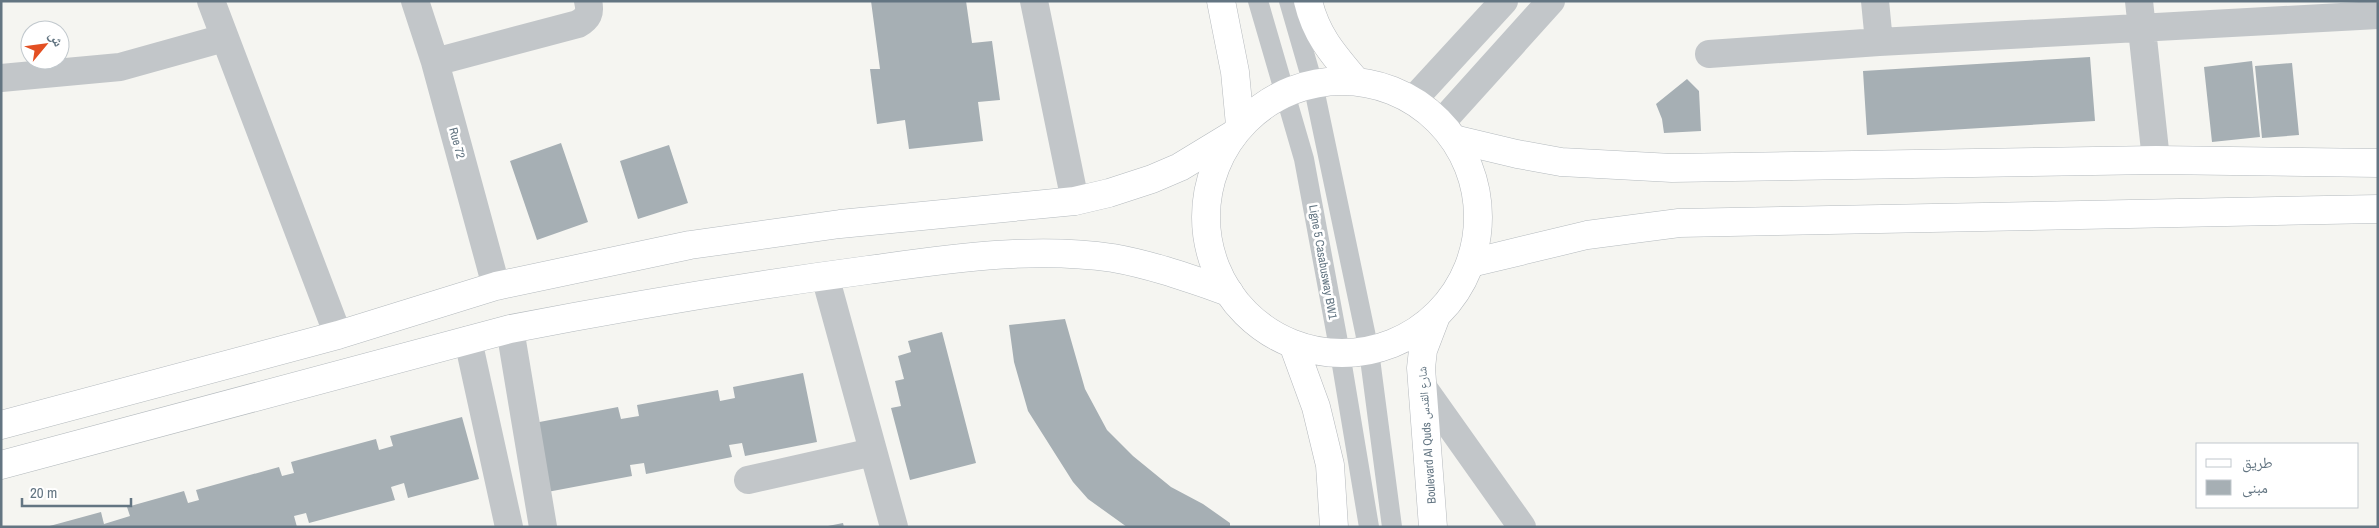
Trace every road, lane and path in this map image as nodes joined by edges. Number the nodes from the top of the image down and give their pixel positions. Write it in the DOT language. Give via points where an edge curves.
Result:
graph roads {
  1 [pos="211,1"];
  2 [pos="415,1"];
  3 [pos="588,1"];
  4 [pos="1034,1"];
  5 [pos="1221,1"];
  6 [pos="1258,1"];
  7 [pos="1289,1"];
  8 [pos="1308,1"];
  9 [pos="1504,1"];
  10 [pos="1550,1"];
  11 [pos="1875,1"];
  12 [pos="2139,1"];
  13 [pos="2378,15"];
  14 [pos="2143,28"];
  15 [pos="224,38"];
  16 [pos="1879,42"];
  17 [pos="1709,54"];
  18 [pos="435,62"];
  19 [pos="2,75"];
  20 [pos="1355,80"];
  21 [pos="1313,84"];
  22 [pos="1284,92"];
  23 [pos="1413,100"];
  24 [pos="1236,131"];
  25 [pos="1448,131"];
  26 [pos="2156,160"];
  27 [pos="2378,162"];
  28 [pos="1075,201"];
  29 [pos="2378,209"];
  30 [pos="1471,263"];
  31 [pos="825,276"];
  32 [pos="496,286"];
  33 [pos="1229,292"];
  34 [pos="1436,316"];
  35 [pos="510,329"];
  36 [pos="338,335"];
  37 [pos="468,340"];
  38 [pos="1293,344"];
  39 [pos="1369,351"];
  40 [pos="1340,353"];
  41 [pos="1422,386"];
  42 [pos="1,425"];
  43 [pos="873,452"];
  44 [pos="1,465"];
  45 [pos="748,480"];
  46 [pos="510,527"];
  47 [pos="544,527"];
  48 [pos="894,527"];
  49 [pos="1334,527"];
  50 [pos="1369,527"];
  51 [pos="1392,527"];
  52 [pos="1433,527"];
  53 [pos="1522,527"];
  1 -- 15 [label="street"];
  2 -- 18 [label="street, Rue 72"];
  3 -- 18 [label="street" via="589,13 578,24"];
  4 -- 28 [label="street"];
  5 -- 24 [label="main road" via="1235,72"];
  6 -- 22 [label="lane, Ligne 5 Casabusway BW1"];
  7 -- 21 [label="lane, Ligne 5 Casabusway BW1"];
  8 -- 20 [label="main road" via="1313,22 1327,46"];
  9 -- 23 [label="street"];
  10 -- 25 [label="street"];
  11 -- 16 [label="street"];
  12 -- 14 [label="street"];
  13 -- 14 [label="street"];
  14 -- 16 [label="street"];
  14 -- 26 [label="street"];
  15 -- 19 [label="street" via="120,67"];
  15 -- 36 [label="street"];
  16 -- 17 [label="street"];
  18 -- 32 [label="street, Rue 72"];
  20 -- 21 [label="main road"];
  20 -- 23 [label="main road" via="1375,84"];
  21 -- 22 [label="main road"];
  21 -- 39 [label="lane, Ligne 5 Casabusway BW1"];
  22 -- 24 [label="main road" via="1259,107"];
  22 -- 40 [label="lane, Ligne 5 Casabusway BW1" via="1304,159"];
  23 -- 25 [label="main road"];
  24 -- 28 [label="main road" via="1180,167 1109,193"];
  24 -- 33 [label="main road" via="1217,160 1205,214 1207,242 1215,268"];
  25 -- 26 [label="main road" via="1517,154 1561,162 1672,168"];
  25 -- 30 [label="main road" via="1473,178 1479,221"];
  26 -- 27 [label="main road"];
  28 -- 32 [label="main road" via="840,224 699,244"];
  29 -- 30 [label="main road" via="1678,223 1587,235"];
  30 -- 34 [label="main road" via="1454,294"];
  31 -- 33 [label="main road" via="975,256 1055,254 1112,258 1169,271"];
  31 -- 35 [label="main road"];
  31 -- 43 [label="street"];
  32 -- 36 [label="main road"];
  33 -- 38 [label="main road" via="1257,323"];
  34 -- 39 [label="main road" via="1394,344"];
  34 -- 41 [label="main road, Boulevard Al Quds شارع القدس" via="1423,350"];
  35 -- 37 [label="main road"];
  35 -- 47 [label="street"];
  36 -- 42 [label="main road"];
  37 -- 44 [label="main road"];
  37 -- 46 [label="street"];
  38 -- 40 [label="main road"];
  38 -- 49 [label="main road" via="1316,407 1330,464"];
  39 -- 40 [label="main road"];
  39 -- 51 [label="lane, Ligne 5 Casabusway BW1"];
  40 -- 50 [label="lane, Ligne 5 Casabusway BW1"];
  41 -- 52 [label="main road, Boulevard Al Quds شارع القدس"];
  41 -- 53 [label="street"];
  43 -- 45 [label="street"];
  43 -- 48 [label="street"];
}
